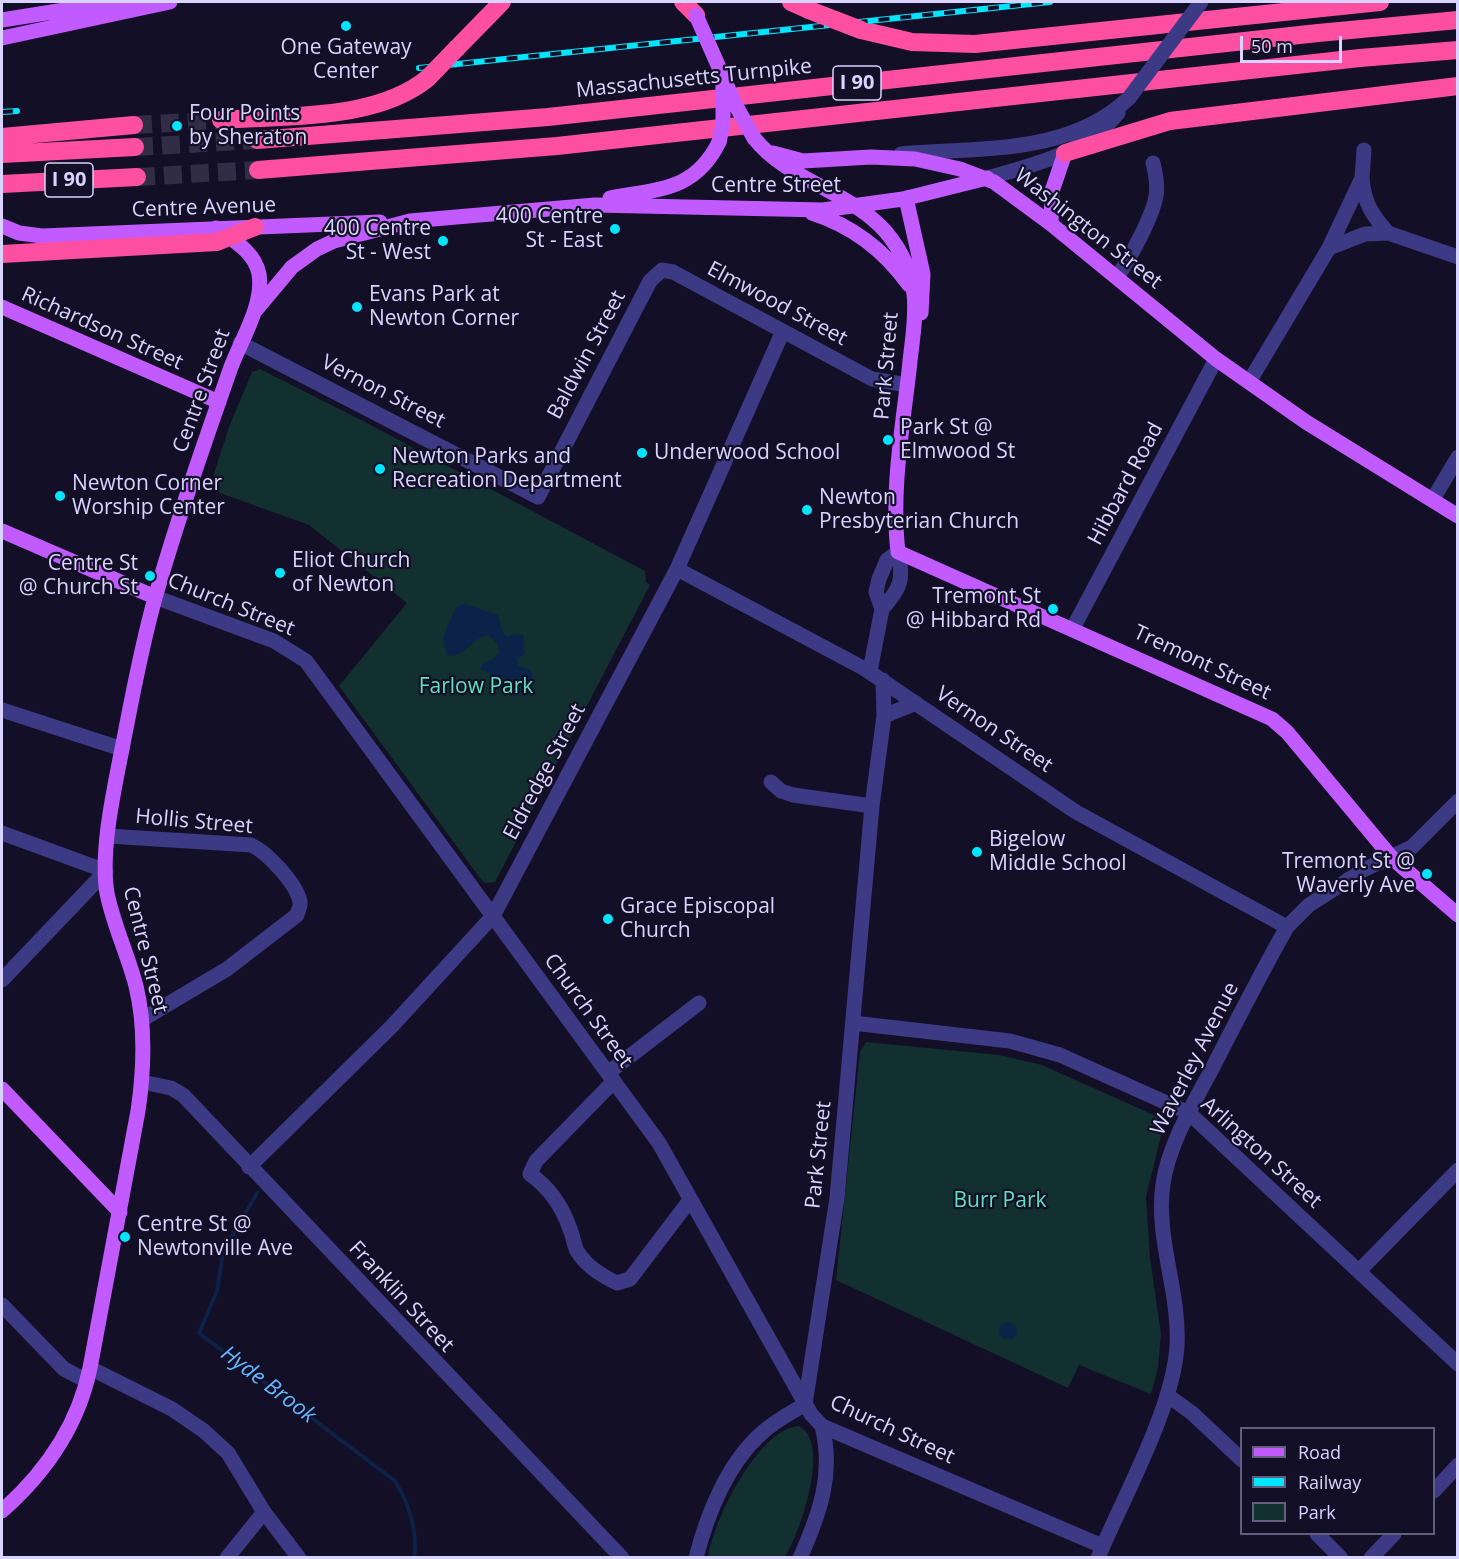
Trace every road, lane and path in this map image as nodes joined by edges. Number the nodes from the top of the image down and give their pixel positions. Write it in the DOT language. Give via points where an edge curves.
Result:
graph roads {
  1 [pos="160,2"];
  2 [pos="170,2"];
  3 [pos="502,2"];
  4 [pos="683,2"];
  5 [pos="791,2"];
  6 [pos="1201,2"];
  7 [pos="1380,2"];
  8 [pos="100,4"];
  9 [pos="693,8"];
  10 [pos="2,20"];
  11 [pos="1458,20"];
  12 [pos="2,38"];
  13 [pos="1458,50"];
  14 [pos="723,77"];
  15 [pos="1458,86"];
  16 [pos="1129,99"];
  17 [pos="221,120"];
  18 [pos="134,125"];
  19 [pos="2,137"];
  20 [pos="754,138"];
  21 [pos="257,141"];
  22 [pos="135,147"];
  23 [pos="1365,150"];
  24 [pos="1065,153"];
  25 [pos="2,154"];
  26 [pos="871,157"];
  27 [pos="1153,164"];
  28 [pos="258,170"];
  29 [pos="137,177"];
  30 [pos="987,178"];
  31 [pos="1362,178"];
  32 [pos="2,184"];
  33 [pos="906,198"];
  34 [pos="856,206"];
  35 [pos="563,207"];
  36 [pos="801,210"];
  37 [pos="410,221"];
  38 [pos="1051,224"];
  39 [pos="2,226"];
  40 [pos="255,226"];
  41 [pos="222,233"];
  42 [pos="1388,233"];
  43 [pos="1329,248"];
  44 [pos="2,254"];
  45 [pos="1458,257"];
  46 [pos="658,272"];
  47 [pos="1117,277"];
  48 [pos="913,293"];
  49 [pos="2,307"];
  50 [pos="252,315"];
  51 [pos="783,331"];
  52 [pos="912,338"];
  53 [pos="240,343"];
  54 [pos="1216,359"];
  55 [pos="1250,382"];
  56 [pos="907,385"];
  57 [pos="219,402"];
  58 [pos="1458,458"];
  59 [pos="538,497"];
  60 [pos="1433,500"];
  61 [pos="1458,516"];
  62 [pos="2,531"];
  63 [pos="898,552"];
  64 [pos="677,569"];
  65 [pos="155,597"];
  66 [pos="882,609"];
  67 [pos="1073,628"];
  68 [pos="870,671"];
  69 [pos="883,680"];
  70 [pos="916,703"];
  71 [pos="2,710"];
  72 [pos="884,716"];
  73 [pos="122,749"];
  74 [pos="771,782"];
  75 [pos="1458,801"];
  76 [pos="872,806"];
  77 [pos="2,833"];
  78 [pos="108,836"];
  79 [pos="1392,858"];
  80 [pos="106,871"];
  81 [pos="1458,915"];
  82 [pos="493,916"];
  83 [pos="1287,927"];
  84 [pos="2,980"];
  85 [pos="699,1003"];
  86 [pos="143,1019"];
  87 [pos="853,1023"];
  88 [pos="611,1077"];
  89 [pos="142,1082"];
  90 [pos="2,1089"];
  91 [pos="1189,1113"];
  92 [pos="249,1167"];
  93 [pos="1458,1170"];
  94 [pos="690,1200"];
  95 [pos="120,1212"];
  96 [pos="1360,1270"];
  97 [pos="2,1305"];
  98 [pos="1458,1364"];
  99 [pos="89,1375"];
  100 [pos="1167,1395"];
  101 [pos="805,1404"];
  102 [pos="822,1426"];
  103 [pos="1240,1459"];
  104 [pos="1458,1465"];
  105 [pos="1435,1490"];
  106 [pos="2,1511"];
  107 [pos="264,1512"];
  108 [pos="1319,1535"];
  109 [pos="1392,1535"];
  110 [pos="1100,1552"];
  111 [pos="227,1557"];
  112 [pos="300,1557"];
  113 [pos="622,1557"];
  114 [pos="696,1557"];
  115 [pos="800,1557"];
  116 [pos="1341,1557"];
  117 [pos="1371,1557"];
  1 -- 8 [label="main road"];
  2 -- 12 [label="main road"];
  3 -- 17 [label="highway, bridge" via="428,78 393,100 362,109"];
  4 -- 9 [label="highway"];
  5 -- 7 [label="highway, bridge" via="861,30 925,43 981,44"];
  6 -- 16 [label="street, bridge"];
  8 -- 10 [label="main road"];
  9 -- 14 [label="main road, Washington Street, bridge"];
  11 -- 21 [label="highway, Massachusetts Turnpike / I 90" via="548,117"];
  13 -- 28 [label="highway, I 90" via="567,145"];
  14 -- 20 [label="main road, Washington Street, bridge"];
  14 -- 35 [label="main road, Centre Street, bridge" via="719,142 699,171 678,185"];
  15 -- 24 [label="highway" via="1170,121"];
  16 -- 24 [label="street" via="1104,129"];
  16 -- 26 [label="street" via="1095,121 1038,143"];
  18 -- 19 [label="highway"];
  20 -- 26 [label="main road, Washington Street" via="773,153 795,160"];
  20 -- 34 [label="main road, Park Street" via="779,164"];
  22 -- 25 [label="highway, I 90"];
  23 -- 31 [label="street"];
  24 -- 30 [label="street"];
  24 -- 38 [label="main road" via="1052,191"];
  26 -- 30 [label="main road, Washington Street" via="934,162"];
  27 -- 47 [label="street" via="1156,199"];
  29 -- 32 [label="highway, I 90"];
  30 -- 33 [label="main road, Centre Street"];
  30 -- 38 [label="main road, Washington Street"];
  31 -- 42 [label="street" via="1364,201"];
  31 -- 43 [label="street"];
  33 -- 34 [label="main road, Centre Street"];
  33 -- 52 [label="main road" via="924,284"];
  34 -- 36 [label="main road, Centre Street"];
  34 -- 48 [label="main road, Park Street" via="896,245 908,268"];
  35 -- 36 [label="main road, Centre Street" via="649,205"];
  35 -- 37 [label="main road, Centre Street"];
  36 -- 48 [label="main road, Park Street" via="840,224 869,242 893,265"];
  37 -- 40 [label="main road, Centre Avenue"];
  37 -- 50 [label="main road, Centre Street" via="334,240 316,249 292,267"];
  38 -- 47 [label="main road, Washington Street"];
  39 -- 41 [label="main road, Centre Avenue" via="42,236"];
  40 -- 41 [label="highway"];
  41 -- 44 [label="highway" via="217,242"];
  41 -- 50 [label="main road, Centre Street" via="248,253 257,268 259,286"];
  42 -- 43 [label="street" via="1365,234"];
  42 -- 45 [label="street"];
  43 -- 55 [label="street"];
  46 -- 51 [label="street, Elmwood Street" via="673,272"];
  46 -- 59 [label="street, Baldwin Street"];
  47 -- 54 [label="main road, Washington Street"];
  48 -- 52 [label="main road, Park Street"];
  49 -- 57 [label="main road, Richardson Street"];
  50 -- 53 [label="main road, Centre Street"];
  51 -- 56 [label="street, Elmwood Street" via="872,378"];
  51 -- 64 [label="street, Eldredge Street"];
  52 -- 56 [label="main road, Park Street"];
  53 -- 57 [label="main road, Centre Street"];
  53 -- 59 [label="street, Vernon Street"];
  54 -- 55 [label="main road, Washington Street"];
  54 -- 67 [label="street, Hibbard Road"];
  55 -- 60 [label="main road, Washington Street" via="1306,422"];
  56 -- 63 [label="main road, Park Street" via="896,487"];
  57 -- 65 [label="main road, Centre Street"];
  58 -- 60 [label="street"];
  60 -- 61 [label="main road, Washington Street"];
  62 -- 65 [label="main road, Church Street"];
  63 -- 66 [label="street, Park Street" via="902,578 896,594"];
  63 -- 66 [label="street, Park Street" via="887,560 879,579 876,592"];
  63 -- 67 [label="main road, Tremont Street"];
  64 -- 68 [label="street, Vernon Street"];
  64 -- 82 [label="street, Eldredge Street"];
  65 -- 73 [label="main road, Centre Street"];
  65 -- 82 [label="street, Church Street" via="274,641 306,661"];
  66 -- 68 [label="street, Park Street"];
  67 -- 79 [label="main road, Tremont Street" via="1272,719"];
  68 -- 69 [label="street, Vernon Street"];
  69 -- 70 [label="street, Vernon Street"];
  69 -- 72 [label="street, Park Street"];
  70 -- 72 [label="street"];
  70 -- 83 [label="street, Vernon Street" via="1085,817"];
  71 -- 73 [label="street"];
  72 -- 76 [label="street, Park Street"];
  73 -- 78 [label="main road, Centre Street"];
  74 -- 76 [label="street" via="793,795"];
  75 -- 79 [label="street, Waverley Avenue" via="1427,835"];
  76 -- 87 [label="street, Park Street"];
  77 -- 80 [label="street"];
  78 -- 80 [label="main road, Centre Street"];
  78 -- 86 [label="street, Hollis Street" via="251,845 271,857 298,894 301,905 297,915 227,969"];
  79 -- 81 [label="main road, Tremont Street"];
  79 -- 83 [label="street, Waverley Avenue" via="1363,870 1309,905"];
  80 -- 84 [label="street"];
  80 -- 86 [label="main road, Centre Street" via="107,893"];
  82 -- 88 [label="street, Church Street"];
  82 -- 92 [label="street, Eldredge Street" via="392,1026"];
  83 -- 91 [label="street, Waverley Avenue"];
  85 -- 88 [label="street"];
  86 -- 89 [label="main road, Centre Street"];
  87 -- 91 [label="street, Arlington Street" via="1035,1047"];
  87 -- 101 [label="street, Park Street" via="837,1198"];
  88 -- 94 [label="street, Church Street" via="659,1143"];
  88 -- 94 [label="street" via="536,1161 530,1174 556,1199 577,1251 604,1277 617,1282 630,1278"];
  89 -- 92 [label="street, Franklin Street" via="171,1088 183,1095"];
  89 -- 95 [label="main road, Centre Street"];
  90 -- 95 [label="main road"];
  91 -- 96 [label="street, Arlington Street"];
  91 -- 100 [label="street, Waverley Avenue" via="1163,1183 1161,1219 1177,1318 1175,1362"];
  92 -- 113 [label="street, Franklin Street"];
  93 -- 96 [label="street"];
  94 -- 101 [label="street, Church Street"];
  95 -- 99 [label="main road, Centre Street"];
  96 -- 98 [label="street, Arlington Street"];
  97 -- 99 [label="street" via="59,1365"];
  99 -- 106 [label="main road, Centre Street" via="68,1433 30,1484"];
  99 -- 107 [label="street" via="162,1403 204,1431 228,1453"];
  100 -- 103 [label="street"];
  100 -- 110 [label="street, Waverley Avenue"];
  101 -- 102 [label="street, Church Street"];
  101 -- 114 [label="street" via="764,1431 748,1448 713,1506"];
  102 -- 110 [label="street, Church Street"];
  102 -- 115 [label="street" via="828,1449 828,1474"];
  104 -- 105 [label="street"];
  107 -- 111 [label="street"];
  107 -- 112 [label="street"];
  108 -- 116 [label="street"];
  109 -- 117 [label="street"];
}
